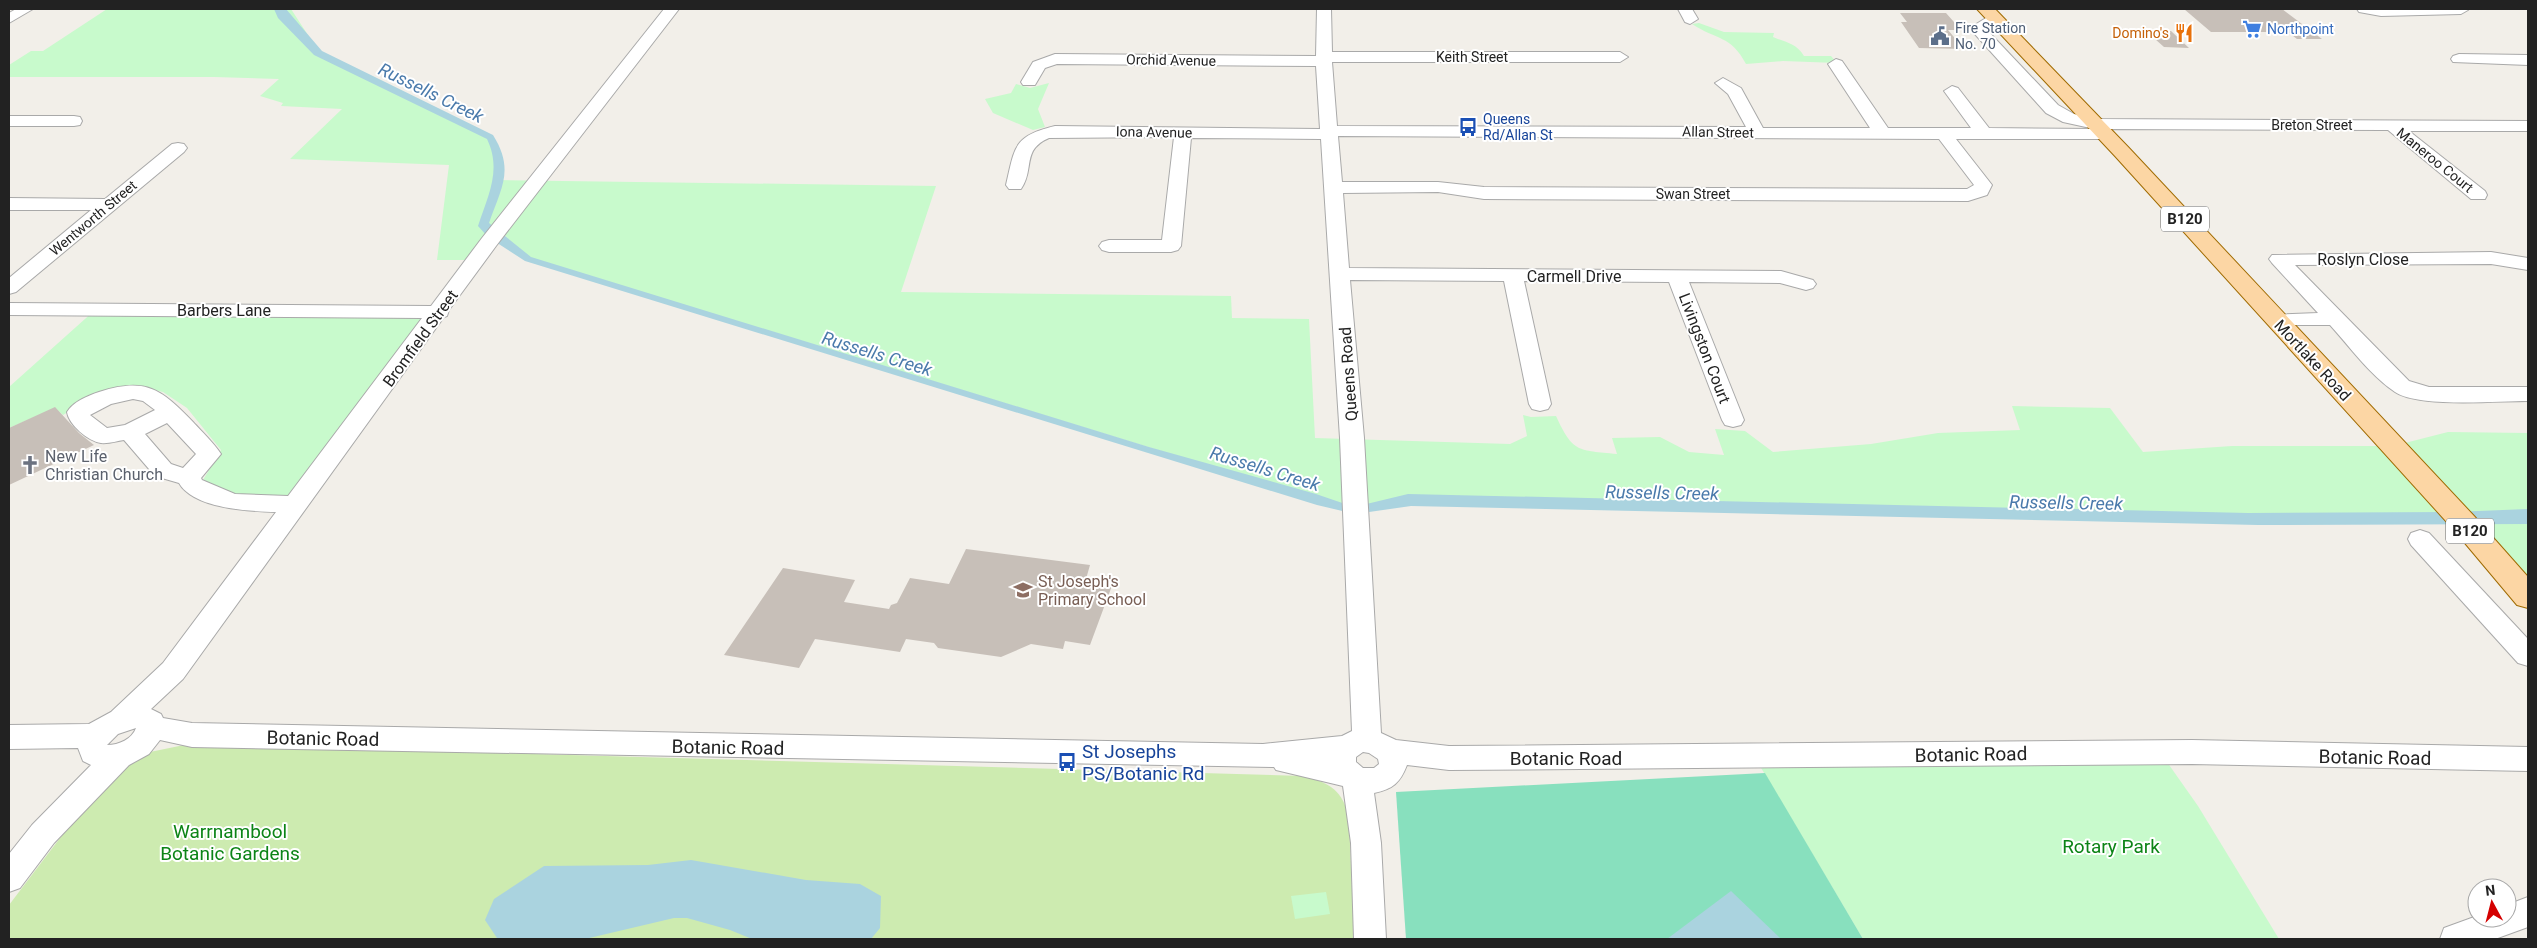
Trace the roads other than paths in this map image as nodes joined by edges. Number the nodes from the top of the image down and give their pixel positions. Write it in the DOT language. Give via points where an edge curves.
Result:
graph roads {
  1 [pos="26,9"];
  2 [pos="672,9"];
  3 [pos="1324,9"];
  4 [pos="2364,9"];
  5 [pos="2461,10"];
  6 [pos="1990,13"];
  7 [pos="9,20"];
  8 [pos="1620,57"];
  9 [pos="1324,59"];
  10 [pos="2459,59"];
  11 [pos="2528,60"];
  12 [pos="1838,64"];
  13 [pos="1029,82"];
  14 [pos="1723,83"];
  15 [pos="1952,91"];
  16 [pos="9,120"];
  17 [pos="74,121"];
  18 [pos="2392,125"];
  19 [pos="2528,127"];
  20 [pos="2101,129"];
  21 [pos="1330,132"];
  22 [pos="1183,133"];
  23 [pos="1757,133"];
  24 [pos="1883,134"];
  25 [pos="1944,134"];
  26 [pos="1984,134"];
  27 [pos="178,148"];
  28 [pos="1015,186"];
  29 [pos="1334,188"];
  30 [pos="2478,195"];
  31 [pos="9,204"];
  32 [pos="109,205"];
  33 [pos="1109,246"];
  34 [pos="2528,264"];
  35 [pos="1341,274"];
  36 [pos="1513,276"];
  37 [pos="1677,277"];
  38 [pos="1806,284"];
  39 [pos="9,288"];
  40 [pos="9,309"];
  41 [pos="440,312"];
  42 [pos="2275,319"];
  43 [pos="2333,319"];
  44 [pos="2525,390"];
  45 [pos="1540,404"];
  46 [pos="168,413"];
  47 [pos="1733,420"];
  48 [pos="130,432"];
  49 [pos="188,476"];
  50 [pos="296,505"];
  51 [pos="2420,539"];
  52 [pos="2528,597"];
  53 [pos="2528,656"];
  54 [pos="140,722"];
  55 [pos="192,735"];
  56 [pos="9,737"];
  57 [pos="110,749"];
  58 [pos="1369,762"];
  59 [pos="2519,762"];
  60 [pos="9,878"];
  61 [pos="2528,912"];
  62 [pos="1370,939"];
  63 [pos="2456,939"];
  1 -- 7 [label="street"];
  2 -- 41 [label="street, Bromfield Street" via="497,233"];
  3 -- 9 [label="street, Queens Road"];
  4 -- 5 [label="street" via="2381,12"];
  6 -- 20 [label="main road, Mortlake Road / B120"];
  8 -- 9 [label="street, Keith Street"];
  9 -- 13 [label="street, Orchid Avenue" via="1055,59 1039,65"];
  9 -- 21 [label="street, Queens Road"];
  10 -- 11 [label="street"];
  12 -- 24 [label="street"];
  14 -- 23 [label="street" via="1735,91"];
  15 -- 26 [label="street"];
  16 -- 17 [label="street"];
  18 -- 19 [label="street, Breton Street"];
  18 -- 20 [label="street, Breton Street"];
  18 -- 30 [label="street, Maneroo Court"];
  20 -- 26 [label="street, Allan Street"];
  20 -- 42 [label="main road, Mortlake Road / B120"];
  21 -- 22 [label="street, Iona Avenue"];
  21 -- 23 [label="street, Allan Street"];
  21 -- 29 [label="street, Queens Road"];
  22 -- 28 [label="street, Iona Avenue" via="1042,133 1026,143"];
  22 -- 33 [label="street" via="1171,246"];
  23 -- 24 [label="street, Allan Street"];
  24 -- 25 [label="street, Allan Street"];
  25 -- 26 [label="street, Allan Street"];
  25 -- 29 [label="street, Swan Street" via="1983,186 1981,191 1968,195 1514,193 1438,187"];
  27 -- 32 [label="street, Wentworth Street"];
  29 -- 35 [label="street, Queens Road"];
  31 -- 32 [label="street"];
  32 -- 39 [label="street, Wentworth Street"];
  34 -- 43 [label="street, Roslyn Close" via="2491,258 2279,259"];
  35 -- 36 [label="street, Carmell Drive"];
  35 -- 58 [label="street, Queens Road"];
  36 -- 37 [label="street, Carmell Drive"];
  36 -- 45 [label="street"];
  37 -- 38 [label="street, Carmell Drive" via="1781,277"];
  37 -- 47 [label="street, Livingston Court"];
  40 -- 41 [label="street, Barbers Lane"];
  41 -- 50 [label="street, Bromfield Street"];
  42 -- 43 [label="street"];
  42 -- 52 [label="main road, Mortlake Road / B120"];
  43 -- 44 [label="street, Roslyn Close" via="2394,380 2410,391 2429,394"];
  46 -- 48 [label="street"];
  46 -- 48 [label="street" via="153,397 139,392 91,403 78,412 79,418 103,436"];
  46 -- 49 [label="street" via="209,454"];
  48 -- 49 [label="street" via="163,470"];
  49 -- 50 [label="street" via="193,486 232,502"];
  50 -- 54 [label="street, Bromfield Street" via="173,670"];
  51 -- 53 [label="street"];
  54 -- 55 [label="street, Botanic Road"];
  54 -- 57 [label="street, Bromfield Street" via="146,739"];
  55 -- 57 [label="street, Botanic Road"];
  55 -- 58 [label="street, Botanic Road" via="1263,756"];
  56 -- 57 [label="street, Botanic Road"];
  57 -- 60 [label="street"];
  58 -- 59 [label="street, Botanic Road" via="1449,758 2192,752"];
  58 -- 62 [label="street, Queens Road" via="1366,843"];
  61 -- 63 [label="street"];
}
